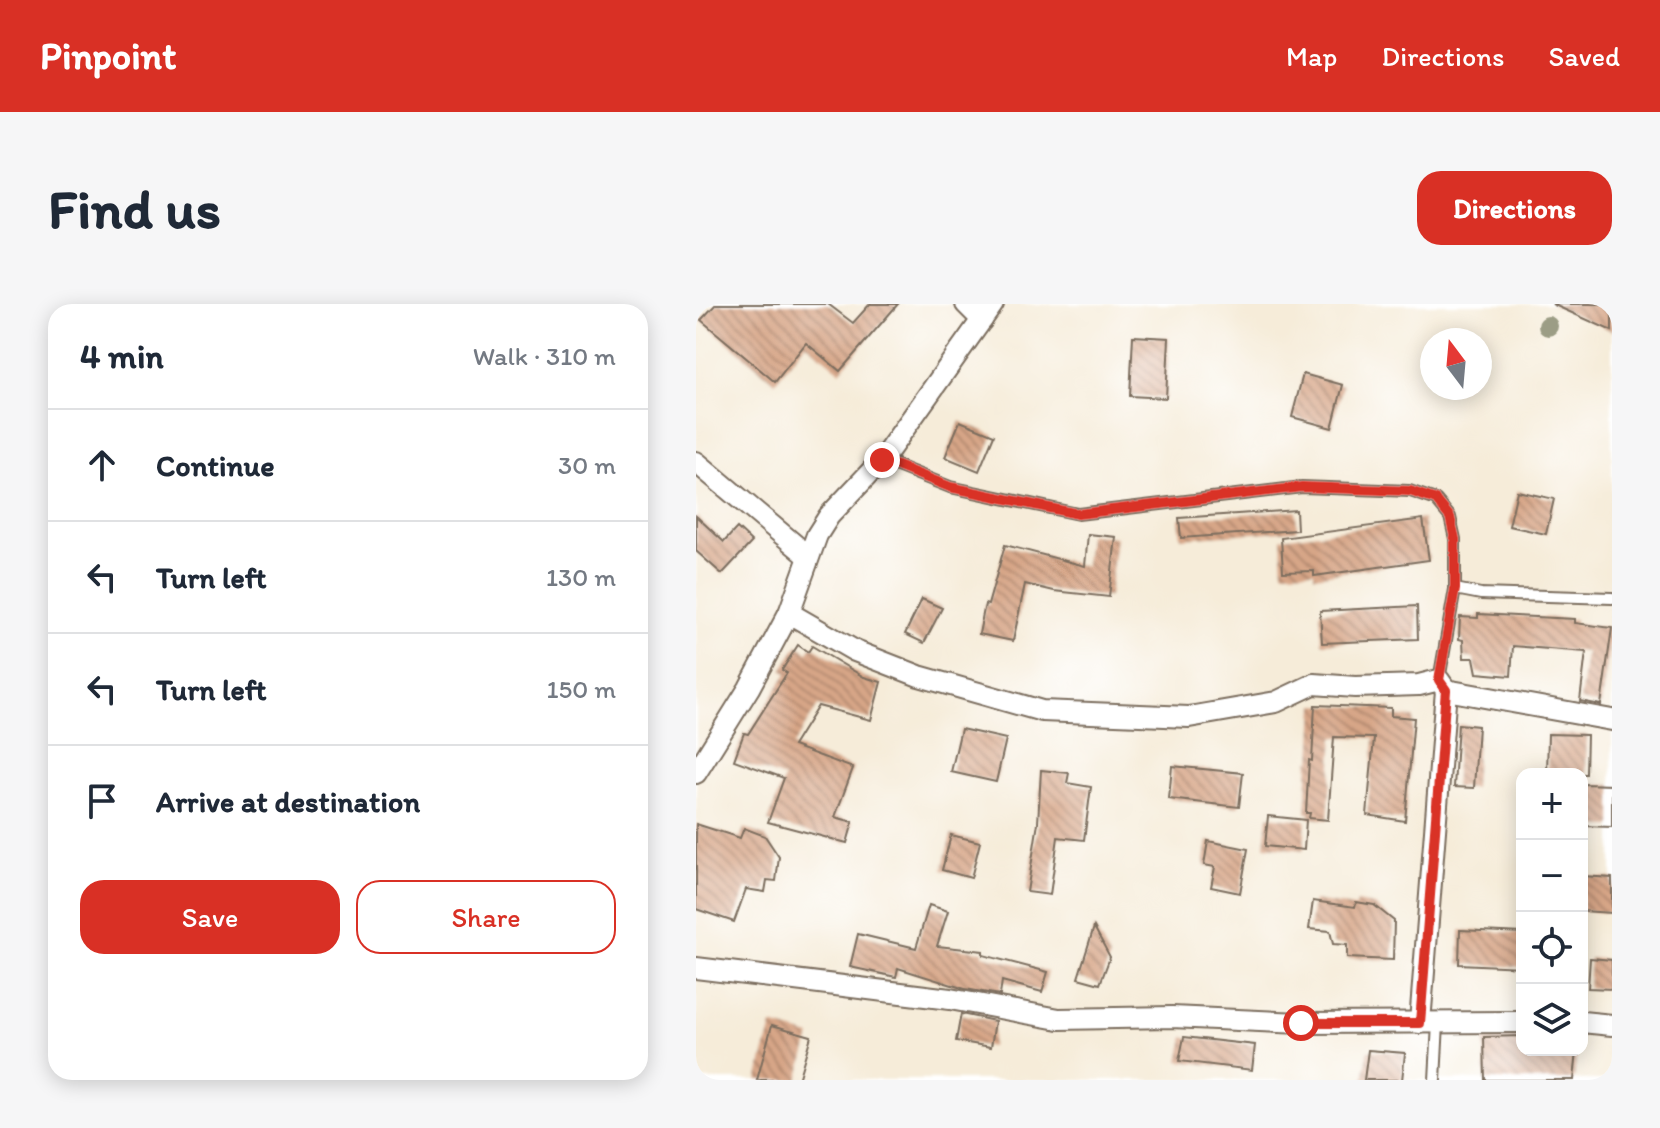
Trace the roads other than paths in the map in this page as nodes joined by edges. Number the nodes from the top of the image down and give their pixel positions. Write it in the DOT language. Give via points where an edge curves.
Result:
graph roads {
  1 [pos="966,304"];
  2 [pos="987,312"];
  3 [pos="882,460"];
  4 [pos="696,462"];
  5 [pos="808,556"];
  6 [pos="1455,589"];
  7 [pos="1612,598"];
  8 [pos="789,613"];
  9 [pos="1443,685"];
  10 [pos="1612,720"];
  11 [pos="696,773"];
  12 [pos="696,968"];
  13 [pos="1516,1022"];
  14 [pos="1429,1023"];
  15 [pos="1588,1023"];
  16 [pos="1612,1025"];
  17 [pos="1435,1080"];
  1 -- 2 [label="street"];
  2 -- 3 [label="street"];
  3 -- 5 [label="street" via="829,516"];
  3 -- 6 [label="lane" via="950,487 1078,514 1302,487 1410,491 1436,500 1450,517"];
  4 -- 5 [label="street"];
  5 -- 8 [label="street"];
  6 -- 7 [label="lane"];
  6 -- 9 [label="lane"];
  8 -- 9 [label="street" via="855,651 919,676 1042,711 1189,717 1276,702 1314,684"];
  8 -- 11 [label="street"];
  9 -- 10 [label="street"];
  9 -- 14 [label="street"];
  12 -- 14 [label="street" via="936,997 1059,1019"];
  13 -- 14 [label="street"];
  14 -- 17 [label="lane"];
  15 -- 16 [label="street"];
}
